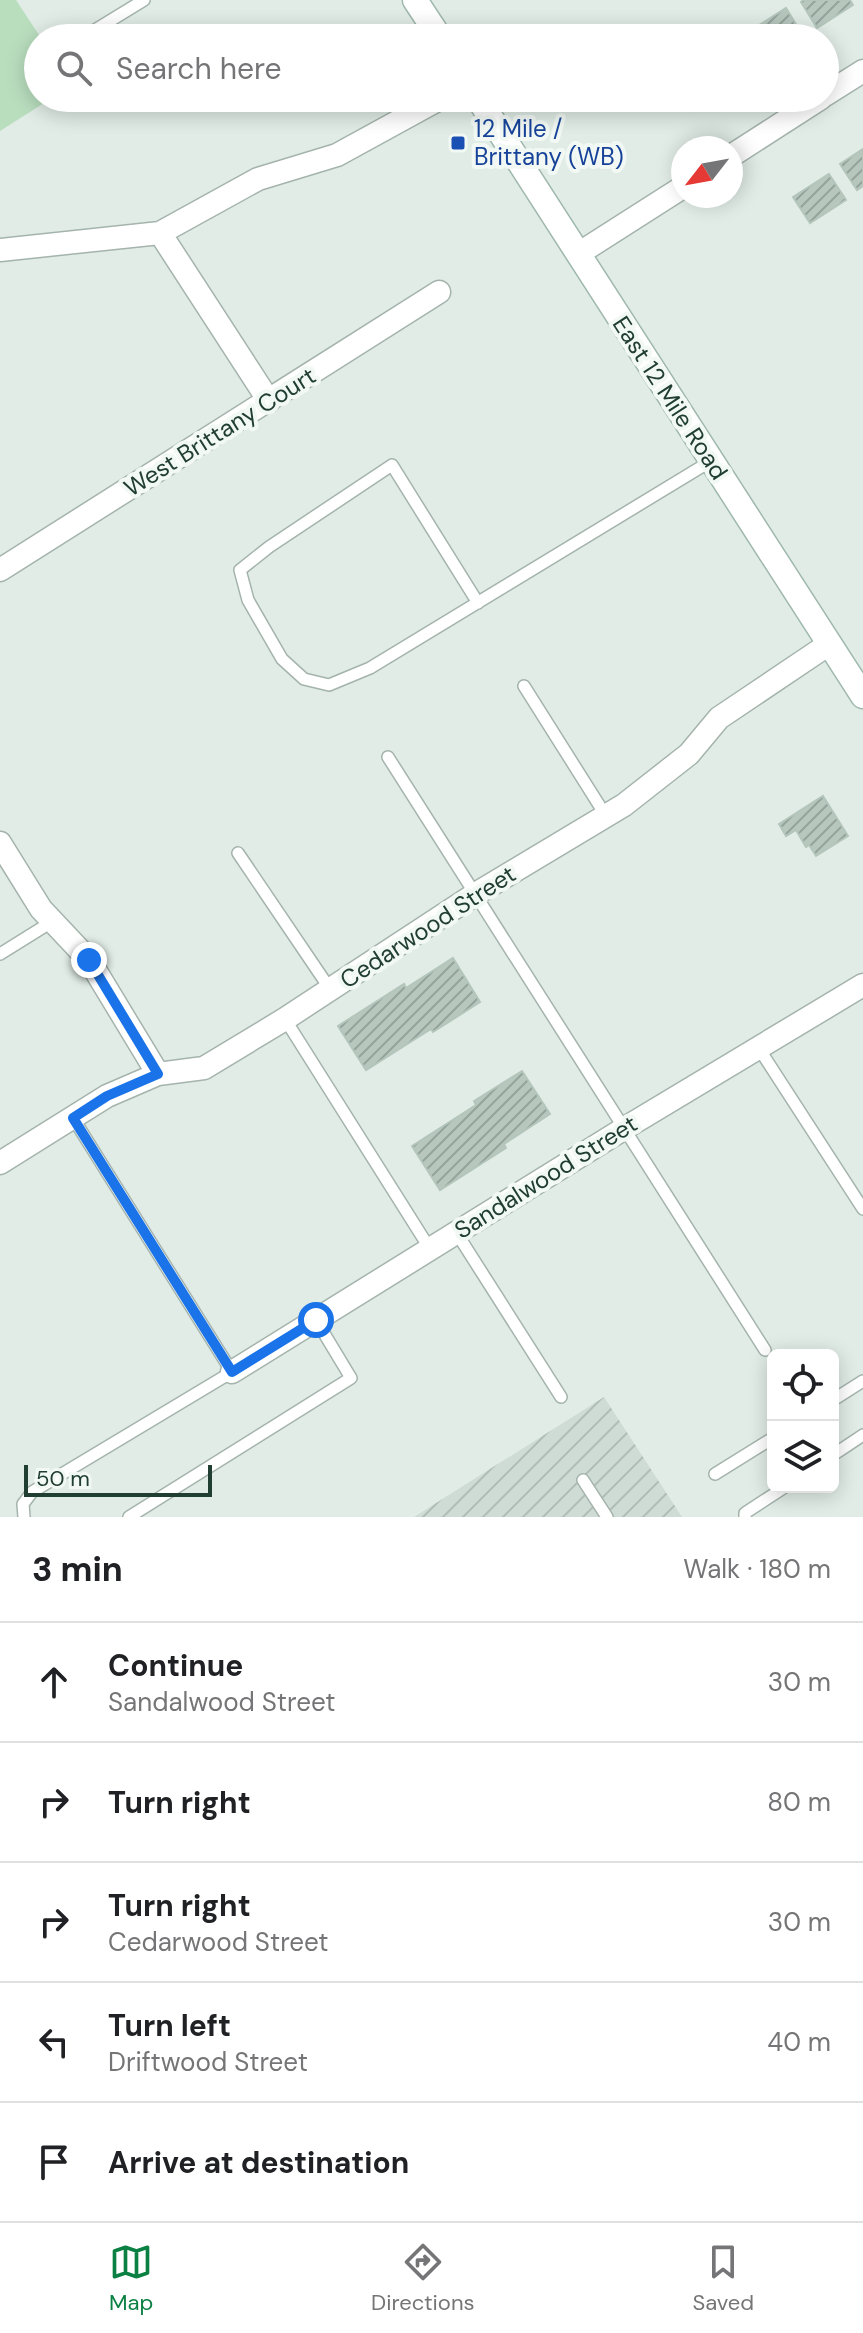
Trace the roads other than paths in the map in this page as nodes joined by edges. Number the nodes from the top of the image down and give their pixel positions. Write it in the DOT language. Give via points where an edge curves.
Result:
graph roads {
  1 [pos="144,0"];
  2 [pos="415,0"];
  3 [pos="105,24"];
  4 [pos="431,24"];
  5 [pos="863,71"];
  6 [pos="839,87"];
  7 [pos="415,112"];
  8 [pos="487,112"];
  9 [pos="800,112"];
  10 [pos="743,148"];
  11 [pos="671,195"];
  12 [pos="160,233"];
  13 [pos="0,250"];
  14 [pos="578,254"];
  15 [pos="439,292"];
  16 [pos="269,401"];
  17 [pos="711,461"];
  18 [pos="0,570"];
  19 [pos="478,603"];
  20 [pos="829,644"];
  21 [pos="524,686"];
  22 [pos="863,696"];
  23 [pos="388,757"];
  24 [pos="606,816"];
  25 [pos="0,843"];
  26 [pos="238,853"];
  27 [pos="474,895"];
  28 [pos="53,921"];
  29 [pos="0,954"];
  30 [pos="863,985"];
  31 [pos="330,989"];
  32 [pos="285,1019"];
  33 [pos="758,1047"];
  34 [pos="158,1074"];
  35 [pos="73,1118"];
  36 [pos="625,1128"];
  37 [pos="0,1163"];
  38 [pos="863,1209"];
  39 [pos="456,1232"];
  40 [pos="430,1249"];
  41 [pos="316,1320"];
  42 [pos="765,1350"];
  43 [pos="232,1372"];
  44 [pos="863,1381"];
  45 [pos="839,1396"];
  46 [pos="561,1397"];
  47 [pos="863,1435"];
  48 [pos="767,1442"];
  49 [pos="839,1451"];
  50 [pos="715,1474"];
  51 [pos="583,1480"];
  52 [pos="776,1493"];
  53 [pos="24,1517"];
  54 [pos="129,1517"];
  55 [pos="607,1517"];
  56 [pos="745,1517"];
  1 -- 3 [label="lane"];
  2 -- 4 [label="main road"];
  5 -- 6 [label="street"];
  7 -- 12 [label="street" via="337,155 258,179"];
  8 -- 14 [label="main road, East 12 Mile Road"];
  9 -- 10 [label="street"];
  11 -- 14 [label="street"];
  12 -- 13 [label="street"];
  12 -- 16 [label="street"];
  14 -- 17 [label="main road, East 12 Mile Road"];
  15 -- 16 [label="street, West Brittany Court"];
  16 -- 18 [label="street, West Brittany Court"];
  17 -- 19 [label="lane"];
  17 -- 20 [label="main road, East 12 Mile Road"];
  19 -- 19 [label="lane" via="370,668 329,685 304,679 282,659 248,600 240,570 392,465"];
  20 -- 22 [label="main road, East 12 Mile Road"];
  20 -- 24 [label="street, Cedarwood Street" via="719,718 689,754"];
  21 -- 24 [label="lane"];
  23 -- 27 [label="lane"];
  24 -- 27 [label="street, Cedarwood Street"];
  25 -- 28 [label="street"];
  26 -- 31 [label="lane"];
  27 -- 31 [label="street, Cedarwood Street"];
  27 -- 36 [label="lane"];
  28 -- 29 [label="lane"];
  28 -- 34 [label="street" via="89,960"];
  30 -- 33 [label="street, Sandalwood Street"];
  31 -- 32 [label="street, Cedarwood Street"];
  32 -- 34 [label="street, Cedarwood Street" via="204,1068"];
  32 -- 40 [label="lane"];
  33 -- 36 [label="street, Sandalwood Street"];
  33 -- 38 [label="lane"];
  34 -- 35 [label="street, Cedarwood Street"];
  35 -- 37 [label="street, Cedarwood Street"];
  35 -- 43 [label="lane"];
  36 -- 39 [label="street, Sandalwood Street"];
  36 -- 42 [label="lane"];
  39 -- 40 [label="street, Sandalwood Street"];
  39 -- 46 [label="lane"];
  40 -- 41 [label="street, Sandalwood Street"];
  41 -- 43 [label="street, Sandalwood Street"];
  41 -- 54 [label="lane" via="351,1378"];
  43 -- 53 [label="lane" via="32,1492 23,1504"];
  44 -- 45 [label="lane"];
  47 -- 49 [label="lane"];
  48 -- 50 [label="lane"];
  51 -- 55 [label="lane"];
  52 -- 56 [label="lane"];
}
